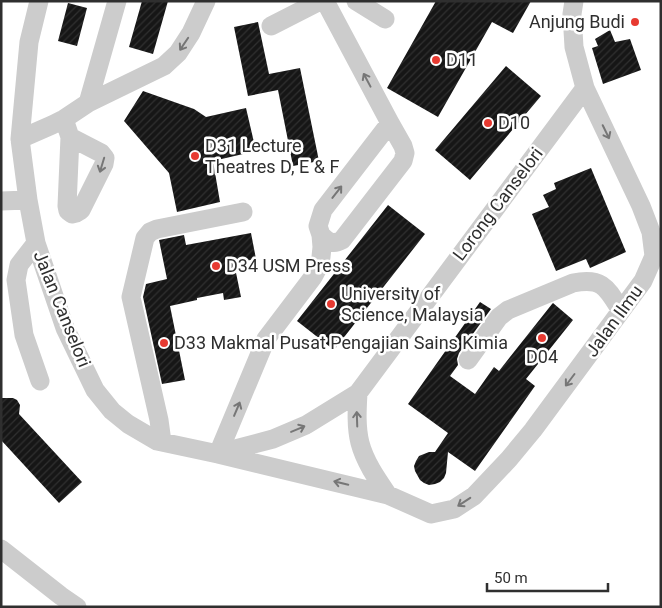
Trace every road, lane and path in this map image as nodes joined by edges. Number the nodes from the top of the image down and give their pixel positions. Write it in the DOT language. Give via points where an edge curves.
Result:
graph roads {
  1 [pos="39,1"];
  2 [pos="117,1"];
  3 [pos="206,1"];
  4 [pos="320,1"];
  5 [pos="325,1"];
  6 [pos="356,1"];
  7 [pos="574,1"];
  8 [pos="385,19"];
  9 [pos="271,26"];
  10 [pos="585,88"];
  11 [pos="88,103"];
  12 [pos="64,119"];
  13 [pos="390,123"];
  14 [pos="70,137"];
  15 [pos="20,139"];
  16 [pos="28,200"];
  17 [pos="1,201"];
  18 [pos="243,212"];
  19 [pos="321,235"];
  20 [pos="36,243"];
  21 [pos="621,311"];
  22 [pos="468,360"];
  23 [pos="40,381"];
  24 [pos="358,393"];
  25 [pos="162,442"];
  26 [pos="218,454"];
  27 [pos="388,495"];
  28 [pos="1,549"];
  29 [pos="77,607"];
  1 -- 15 [label="street, Jalan Canselori" via="30,42"];
  2 -- 11 [label="street"];
  3 -- 11 [label="street, one-way" via="191,33 178,53 164,66"];
  4 -- 9 [label="street"];
  13 -- 5 [label="street, one-way"];
  6 -- 8 [label="street"];
  7 -- 10 [label="street, Jalan Ilmu" via="574,47"];
  10 -- 21 [label="street, Jalan Ilmu, one-way" via="642,206 651,232 654,256 643,282"];
  10 -- 24 [label="street, Lorong Canselori"];
  11 -- 12 [label="street"];
  12 -- 14 [label="street"];
  12 -- 15 [label="street"];
  19 -- 13 [label="street, one-way" via="318,226 323,210"];
  13 -- 19 [label="street" via="403,146 403,161 342,240 332,243"];
  15 -- 16 [label="street, Jalan Canselori"];
  16 -- 17 [label="street"];
  16 -- 20 [label="street, Jalan Canselori"];
  18 -- 25 [label="street" via="157,229 145,238 131,297"];
  26 -- 19 [label="street, one-way" via="266,339 319,266"];
  20 -- 23 [label="street" via="19,265 16,280 24,335"];
  20 -- 25 [label="street, Jalan Canselori" via="66,328 95,390 128,424"];
  21 -- 22 [label="street" via="602,285 594,281 573,283 508,310 499,317"];
  21 -- 27 [label="street, Jalan Ilmu, one-way" via="533,430 474,496 454,509 431,514"];
  26 -- 24 [label="street, Lorong Canselori, one-way" via="273,439 306,425"];
  27 -- 24 [label="street, one-way" via="360,445"];
  25 -- 26 [label="street, Jalan Canselori"];
  27 -- 26 [label="street, Jalan Canselori, one-way"];
  28 -- 29 [label="street"];
}
